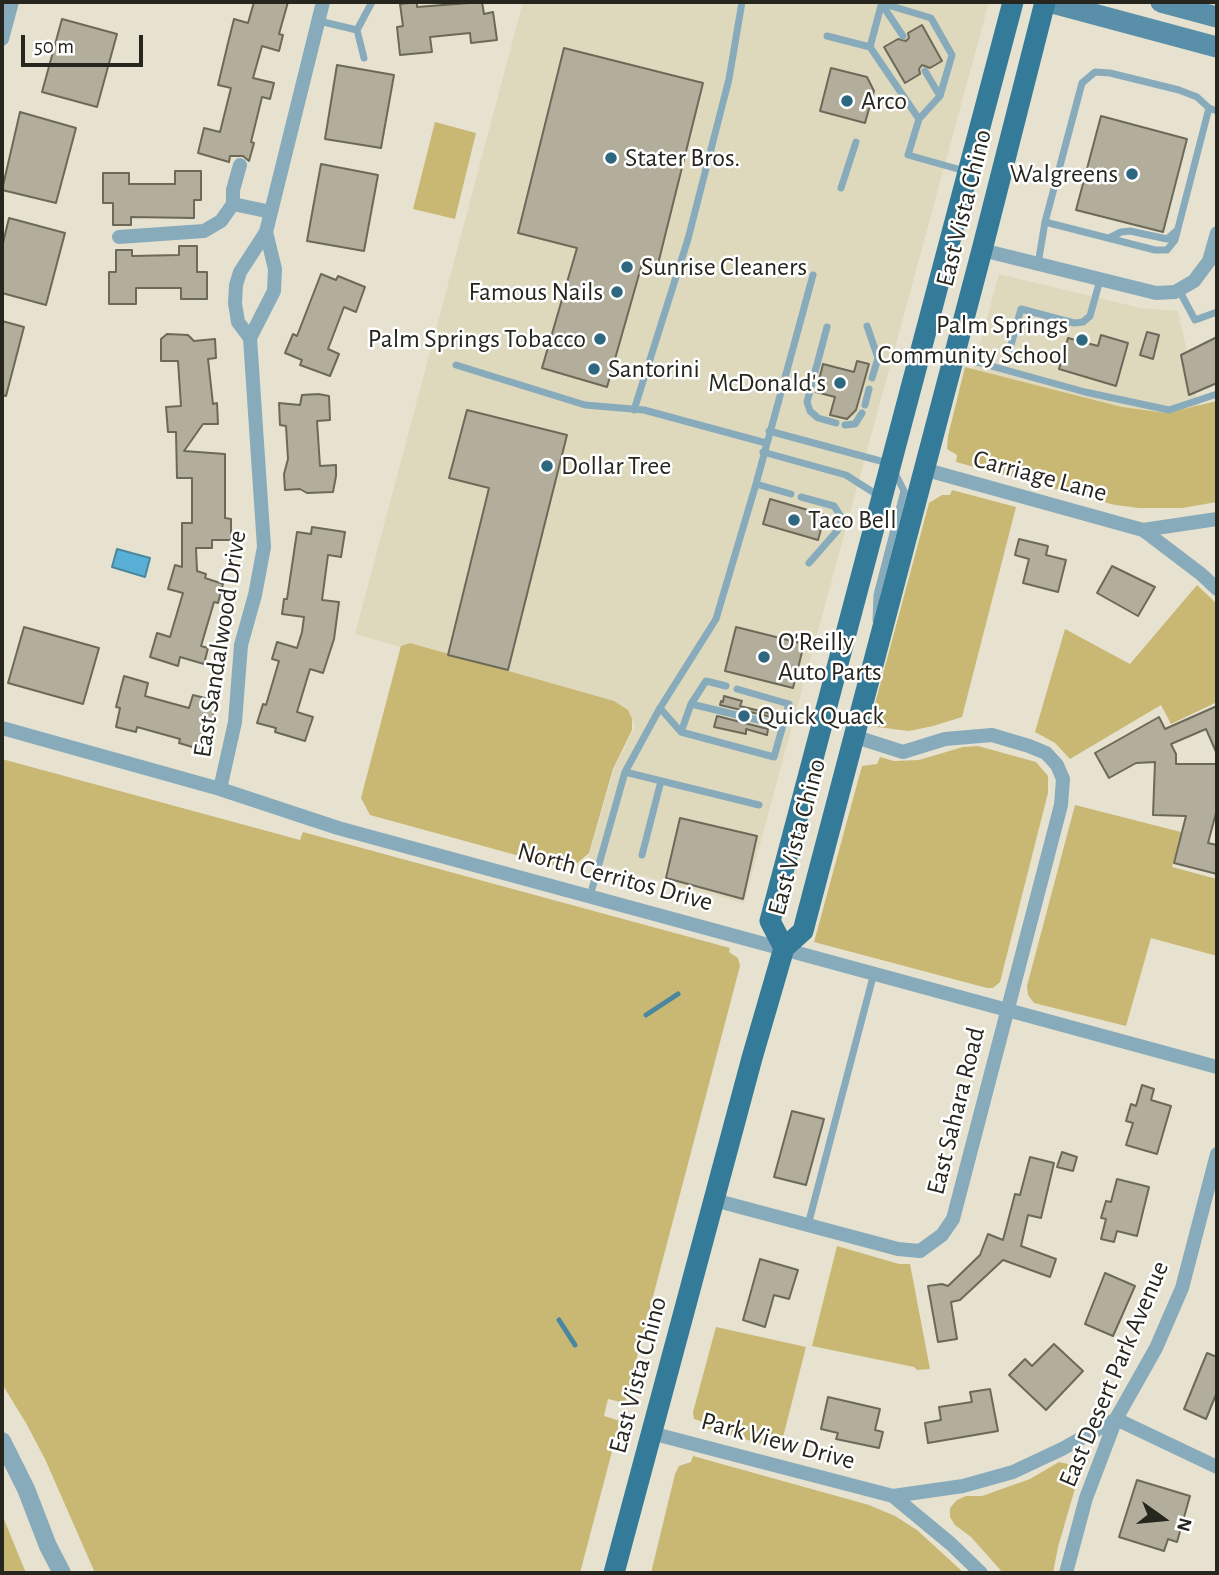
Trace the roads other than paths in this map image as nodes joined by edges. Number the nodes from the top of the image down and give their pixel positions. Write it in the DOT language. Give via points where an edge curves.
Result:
graph roads {
  1 [pos="12,2"];
  2 [pos="323,2"];
  3 [pos="372,2"];
  4 [pos="742,2"];
  5 [pos="882,2"];
  6 [pos="1013,2"];
  7 [pos="1047,2"];
  8 [pos="1161,2"];
  9 [pos="1217,17"];
  10 [pos="319,21"];
  11 [pos="357,30"];
  12 [pos="903,36"];
  13 [pos="827,37"];
  14 [pos="2,39"];
  15 [pos="870,47"];
  16 [pos="1217,47"];
  17 [pos="364,58"];
  18 [pos="925,71"];
  19 [pos="940,96"];
  20 [pos="1209,108"];
  21 [pos="1217,111"];
  22 [pos="919,119"];
  23 [pos="856,142"];
  24 [pos="240,165"];
  25 [pos="966,171"];
  26 [pos="841,188"];
  27 [pos="233,204"];
  28 [pos="271,212"];
  29 [pos="1045,222"];
  30 [pos="1178,229"];
  31 [pos="266,232"];
  32 [pos="1217,233"];
  33 [pos="119,237"];
  34 [pos="1109,238"];
  35 [pos="982,250"];
  36 [pos="1214,255"];
  37 [pos="1038,264"];
  38 [pos="813,275"];
  39 [pos="1100,280"];
  40 [pos="1179,289"];
  41 [pos="1217,312"];
  42 [pos="867,326"];
  43 [pos="827,327"];
  44 [pos="250,338"];
  45 [pos="1009,352"];
  46 [pos="955,356"];
  47 [pos="456,365"];
  48 [pos="872,378"];
  49 [pos="869,388"];
  50 [pos="1217,394"];
  51 [pos="634,410"];
  52 [pos="836,423"];
  53 [pos="845,425"];
  54 [pos="769,431"];
  55 [pos="766,443"];
  56 [pos="763,453"];
  57 [pos="890,463"];
  58 [pos="923,469"];
  59 [pos="756,485"];
  60 [pos="791,494"];
  61 [pos="801,497"];
  62 [pos="881,497"];
  63 [pos="1217,519"];
  64 [pos="1143,530"];
  65 [pos="809,563"];
  66 [pos="1217,589"];
  67 [pos="873,662"];
  68 [pos="726,686"];
  69 [pos="737,689"];
  70 [pos="691,704"];
  71 [pos="660,708"];
  72 [pos="783,726"];
  73 [pos="2,728"];
  74 [pos="681,732"];
  75 [pos="853,736"];
  76 [pos="625,772"];
  77 [pos="661,781"];
  78 [pos="220,789"];
  79 [pos="759,805"];
  80 [pos="642,855"];
  81 [pos="590,896"];
  82 [pos="784,948"];
  83 [pos="874,973"];
  84 [pos="1007,1010"];
  85 [pos="1217,1067"];
  86 [pos="1217,1154"];
  87 [pos="715,1199"];
  88 [pos="808,1226"];
  89 [pos="1116,1419"];
  90 [pos="651,1433"];
  91 [pos="2,1441"];
  92 [pos="1217,1467"];
  93 [pos="893,1496"];
  94 [pos="62,1573"];
  95 [pos="614,1573"];
  96 [pos="981,1573"];
  97 [pos="1066,1573"];
  1 -- 14 [label="street"];
  2 -- 10 [label="street, East Sandalwood Drive"];
  3 -- 11 [label="lane"];
  4 -- 51 [label="lane" via="729,79 691,229"];
  5 -- 12 [label="lane"];
  5 -- 15 [label="lane"];
  5 -- 19 [label="lane" via="931,18 952,55"];
  6 -- 25 [label="main road, East Vista Chino"];
  7 -- 16 [label="main road"];
  7 -- 35 [label="main road, East Vista Chino"];
  8 -- 9 [label="main road"];
  10 -- 11 [label="lane"];
  10 -- 28 [label="street, East Sandalwood Drive"];
  11 -- 17 [label="lane"];
  13 -- 15 [label="lane"];
  15 -- 22 [label="lane"];
  18 -- 19 [label="lane"];
  19 -- 22 [label="lane"];
  20 -- 21 [label="lane"];
  20 -- 29 [label="lane" via="1179,90 1095,72 1082,83"];
  20 -- 30 [label="lane"];
  22 -- 25 [label="lane" via="908,155"];
  23 -- 26 [label="lane"];
  24 -- 27 [label="street"];
  25 -- 57 [label="main road, East Vista Chino"];
  27 -- 28 [label="street"];
  27 -- 33 [label="street" via="221,221 204,231"];
  28 -- 31 [label="street, East Sandalwood Drive"];
  29 -- 34 [label="lane"];
  29 -- 37 [label="lane"];
  30 -- 34 [label="lane" via="1167,239 1130,230"];
  30 -- 34 [label="lane" via="1167,250"];
  31 -- 44 [label="street, East Sandalwood Drive" via="275,269 274,291"];
  31 -- 44 [label="street, East Sandalwood Drive" via="236,285 238,322"];
  32 -- 36 [label="street"];
  35 -- 37 [label="street"];
  35 -- 46 [label="main road, East Vista Chino"];
  36 -- 40 [label="street" via="1194,281"];
  37 -- 39 [label="street"];
  38 -- 54 [label="lane"];
  39 -- 40 [label="street" via="1156,293"];
  39 -- 45 [label="lane" via="1090,316 1083,322 1021,309"];
  40 -- 41 [label="lane" via="1195,320"];
  42 -- 48 [label="lane" via="878,358"];
  43 -- 52 [label="lane" via="807,402 818,418"];
  44 -- 78 [label="street, East Sandalwood Drive" via="264,547 241,645 235,722"];
  46 -- 50 [label="lane" via="1169,410"];
  46 -- 58 [label="main road, East Vista Chino"];
  47 -- 51 [label="lane" via="572,402"];
  49 -- 53 [label="lane" via="855,424"];
  51 -- 55 [label="lane"];
  54 -- 55 [label="lane"];
  54 -- 57 [label="lane"];
  55 -- 56 [label="lane"];
  56 -- 59 [label="lane"];
  56 -- 62 [label="lane" via="846,475"];
  57 -- 62 [label="main road, East Vista Chino"];
  57 -- 67 [label="lane" via="904,491 877,595"];
  58 -- 64 [label="street, Carriage Lane"];
  58 -- 67 [label="main road, East Vista Chino"];
  59 -- 60 [label="lane"];
  59 -- 71 [label="lane" via="716,619"];
  61 -- 65 [label="lane" via="834,506 841,522"];
  62 -- 82 [label="main road, East Vista Chino" via="770,921"];
  63 -- 64 [label="street"];
  64 -- 66 [label="street"];
  67 -- 75 [label="main road, East Vista Chino"];
  68 -- 70 [label="lane" via="706,681"];
  69 -- 72 [label="lane" via="789,704"];
  70 -- 72 [label="lane"];
  70 -- 74 [label="lane"];
  71 -- 74 [label="lane"];
  71 -- 76 [label="lane"];
  72 -- 74 [label="lane" via="774,757"];
  73 -- 78 [label="street, North Cerritos Drive"];
  75 -- 82 [label="main road, East Vista Chino" via="803,932"];
  75 -- 84 [label="street, East Sahara Road" via="903,752 945,739 992,735 1037,749 1057,765 1063,796"];
  76 -- 77 [label="lane"];
  76 -- 81 [label="lane"];
  77 -- 79 [label="lane"];
  77 -- 80 [label="lane"];
  78 -- 81 [label="street, North Cerritos Drive" via="338,828"];
  81 -- 82 [label="street, North Cerritos Drive"];
  82 -- 83 [label="street, North Cerritos Drive"];
  82 -- 87 [label="main road, East Vista Chino"];
  83 -- 84 [label="street, North Cerritos Drive"];
  83 -- 88 [label="lane"];
  84 -- 85 [label="street, North Cerritos Drive"];
  84 -- 88 [label="street, East Sahara Road" via="953,1219 942,1235 920,1251"];
  86 -- 89 [label="street, East Desert Park Avenue" via="1182,1288 1156,1348"];
  87 -- 88 [label="street, East Sahara Road"];
  87 -- 90 [label="main road, East Vista Chino"];
  89 -- 92 [label="street"];
  89 -- 93 [label="street, Park View Drive" via="1013,1472 963,1486"];
  89 -- 97 [label="street, East Desert Park Avenue" via="1086,1498"];
  90 -- 93 [label="street, Park View Drive"];
  90 -- 95 [label="main road, East Vista Chino"];
  91 -- 94 [label="street"];
  93 -- 96 [label="street, Park View Drive"];
}
